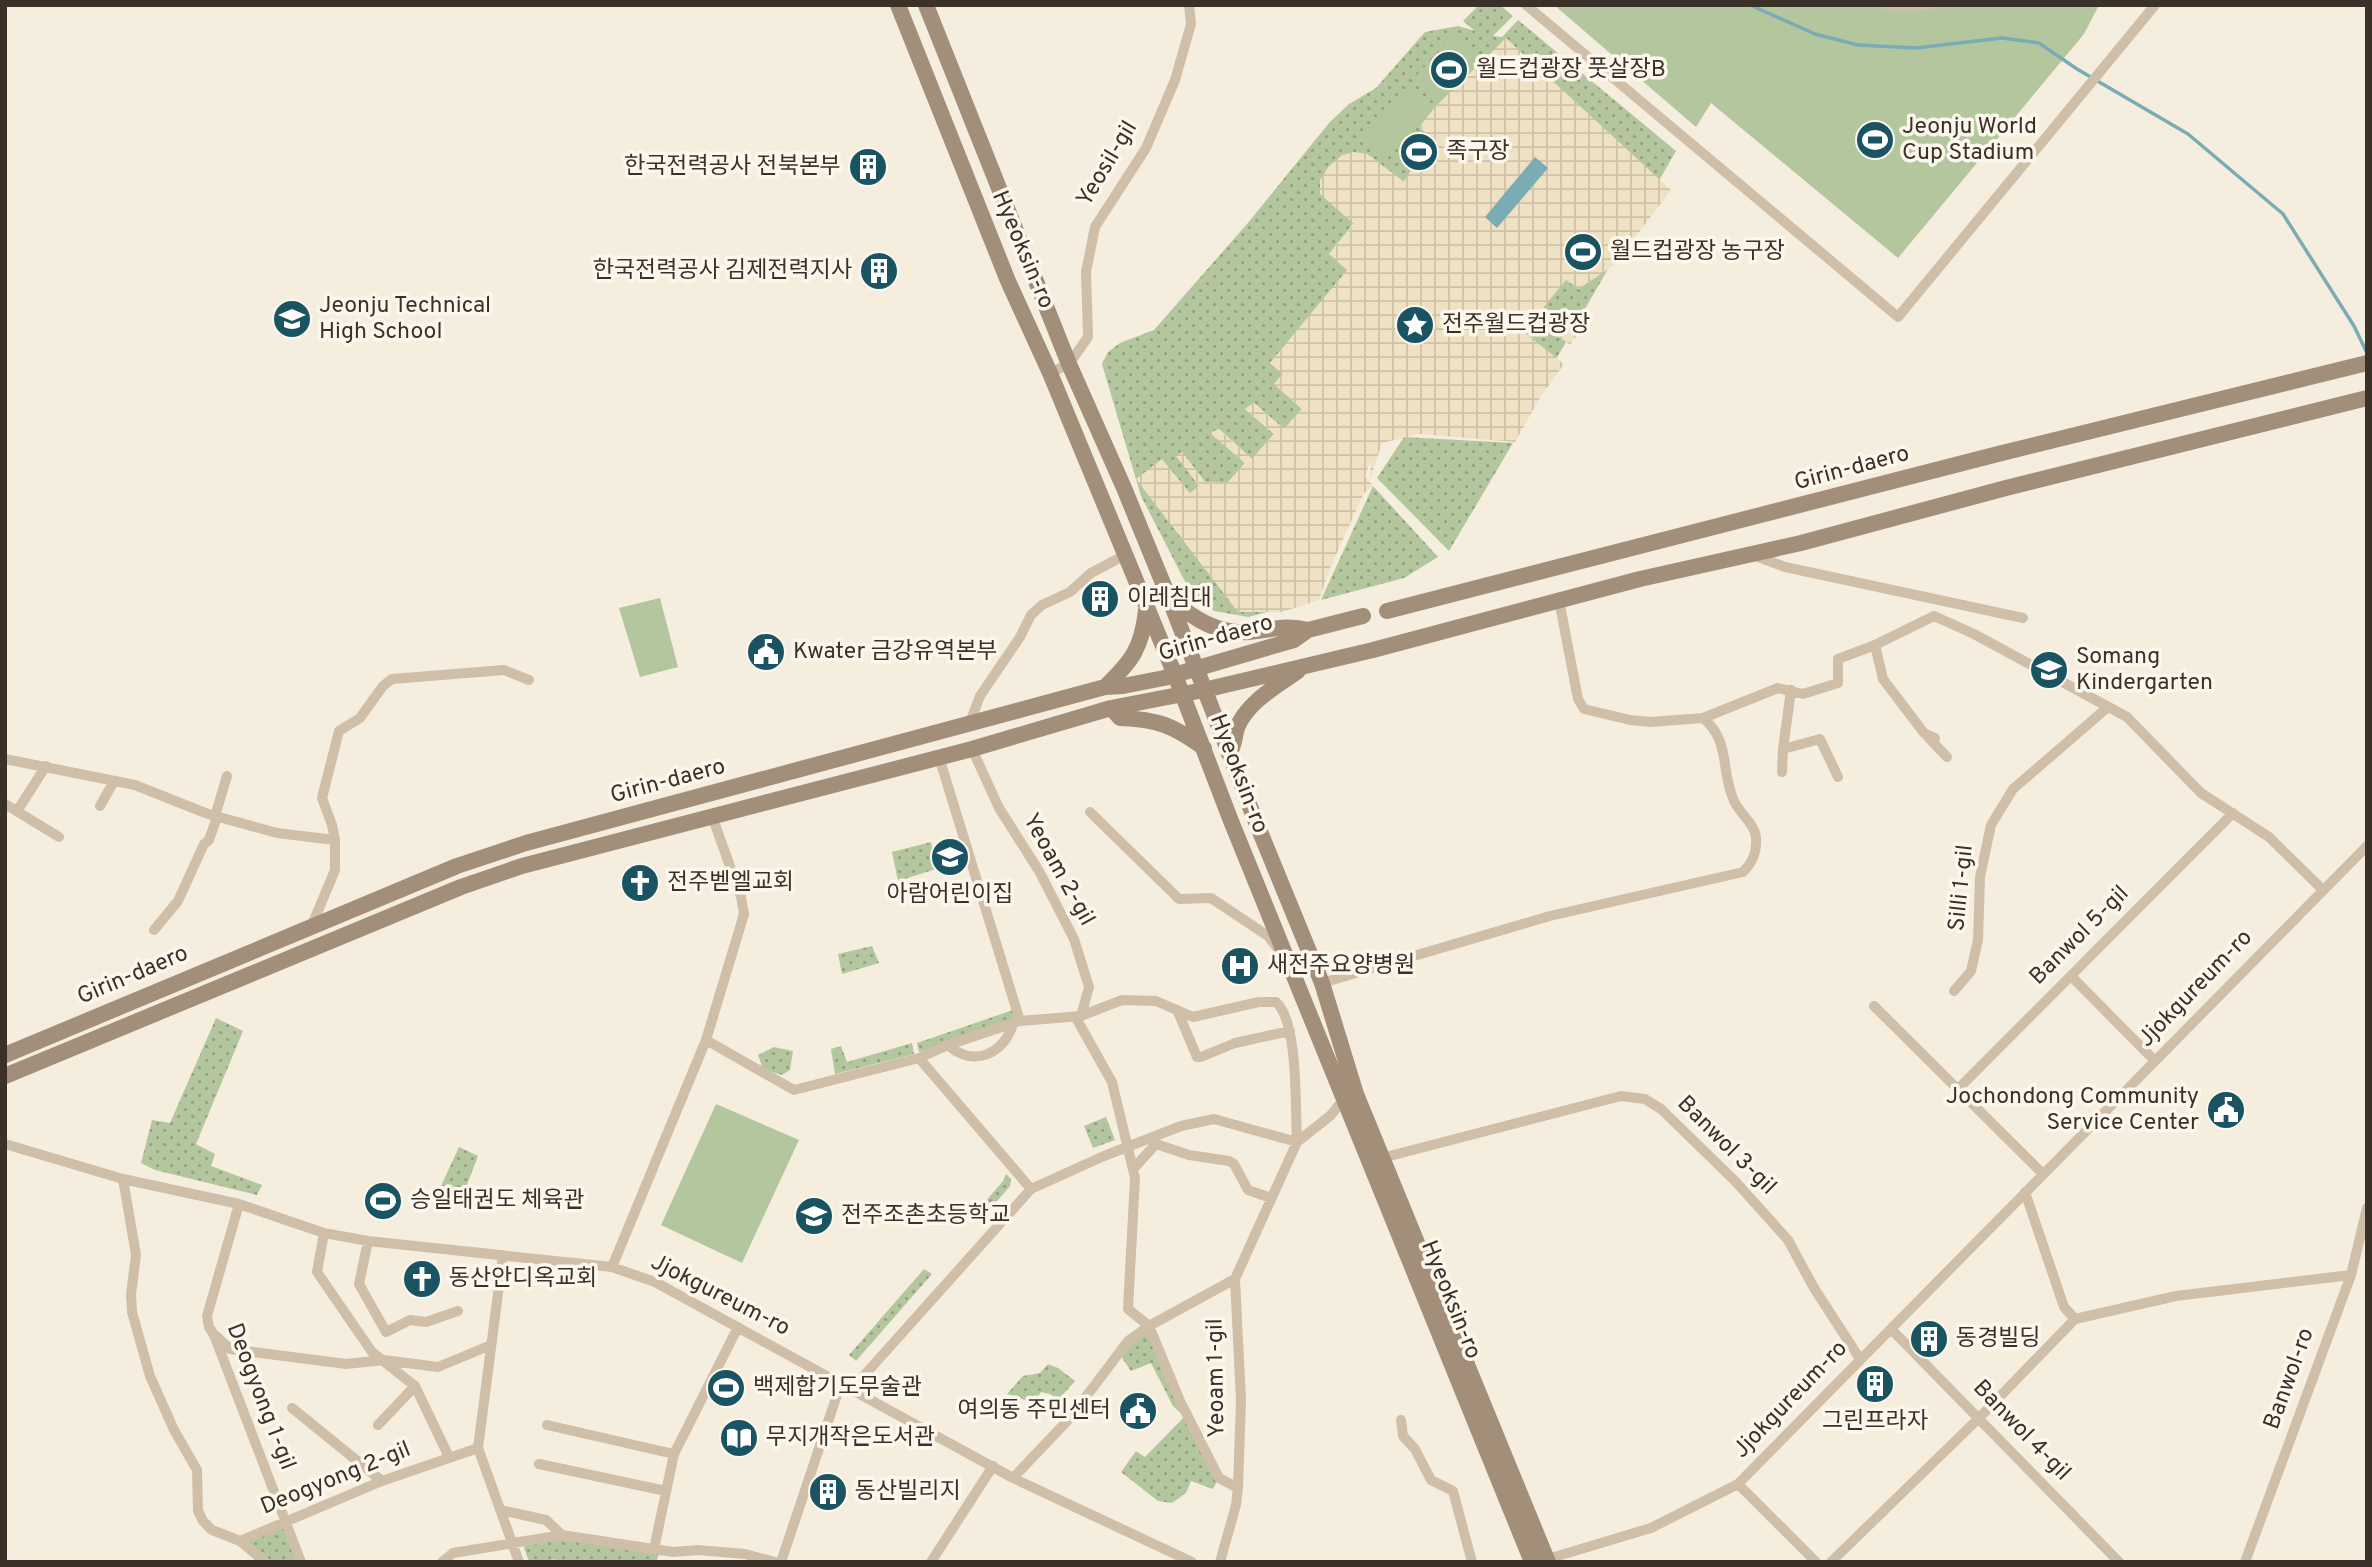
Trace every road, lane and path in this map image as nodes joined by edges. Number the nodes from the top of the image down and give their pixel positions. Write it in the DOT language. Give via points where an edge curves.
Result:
graph roads {
  1 [pos="898,5"];
  2 [pos="926,5"];
  3 [pos="1189,5"];
  4 [pos="1526,5"];
  5 [pos="1886,5"];
  6 [pos="1931,5"];
  7 [pos="2155,5"];
  8 [pos="2367,363"];
  9 [pos="1069,364"];
  10 [pos="1050,373"];
  11 [pos="2367,398"];
  12 [pos="1750,554"];
  13 [pos="1125,555"];
  14 [pos="1169,598"];
  15 [pos="1559,600"];
  16 [pos="1938,601"];
  17 [pos="1147,607"];
  18 [pos="1387,611"];
  19 [pos="1363,616"];
  20 [pos="1934,616"];
  21 [pos="2023,618"];
  22 [pos="1308,630"];
  23 [pos="1875,645"];
  24 [pos="1305,665"];
  25 [pos="1195,669"];
  26 [pos="1175,675"];
  27 [pos="529,680"];
  28 [pos="1105,687"];
  29 [pos="1204,690"];
  30 [pos="1791,690"];
  31 [pos="1182,695"];
  32 [pos="2108,707"];
  33 [pos="1111,708"];
  34 [pos="1703,718"];
  35 [pos="969,725"];
  36 [pos="1924,733"];
  37 [pos="1935,738"];
  38 [pos="1204,748"];
  39 [pos="972,749"];
  40 [pos="1783,749"];
  41 [pos="1229,754"];
  42 [pos="939,757"];
  43 [pos="1947,757"];
  44 [pos="5,759"];
  45 [pos="46,766"];
  46 [pos="1782,772"];
  47 [pos="227,776"];
  48 [pos="1838,777"];
  49 [pos="114,781"];
  50 [pos="5,804"];
  51 [pos="100,806"];
  52 [pos="17,811"];
  53 [pos="1090,812"];
  54 [pos="2234,813"];
  55 [pos="216,816"];
  56 [pos="712,816"];
  57 [pos="59,837"];
  58 [pos="335,840"];
  59 [pos="2367,846"];
  60 [pos="2323,890"];
  61 [pos="313,925"];
  62 [pos="154,930"];
  63 [pos="1286,951"];
  64 [pos="2071,976"];
  65 [pos="1322,983"];
  66 [pos="1954,991"];
  67 [pos="1874,1006"];
  68 [pos="1178,1012"];
  69 [pos="1079,1017"];
  70 [pos="1016,1022"];
  71 [pos="1291,1034"];
  72 [pos="706,1040"];
  73 [pos="948,1045"];
  74 [pos="5,1055"];
  75 [pos="919,1058"];
  76 [pos="2155,1061"];
  77 [pos="5,1076"];
  78 [pos="1957,1090"];
  79 [pos="1350,1096"];
  80 [pos="1297,1142"];
  81 [pos="5,1144"];
  82 [pos="1127,1147"];
  83 [pos="1377,1160"];
  84 [pos="1133,1169"];
  85 [pos="2043,1174"];
  86 [pos="122,1179"];
  87 [pos="1031,1189"];
  88 [pos="2025,1192"];
  89 [pos="1271,1198"];
  90 [pos="239,1205"];
  91 [pos="2367,1208"];
  92 [pos="324,1233"];
  93 [pos="368,1241"];
  94 [pos="503,1255"];
  95 [pos="612,1267"];
  96 [pos="2351,1275"];
  97 [pos="1235,1279"];
  98 [pos="458,1311"];
  99 [pos="2075,1319"];
  100 [pos="1149,1326"];
  101 [pos="738,1327"];
  102 [pos="1891,1329"];
  103 [pos="214,1335"];
  104 [pos="491,1345"];
  105 [pos="1860,1359"];
  106 [pos="384,1360"];
  107 [pos="841,1383"];
  108 [pos="415,1386"];
  109 [pos="852,1389"];
  110 [pos="292,1408"];
  111 [pos="1979,1418"];
  112 [pos="1401,1420"];
  113 [pos="378,1425"];
  114 [pos="547,1425"];
  115 [pos="478,1448"];
  116 [pos="674,1454"];
  117 [pos="449,1457"];
  118 [pos="539,1464"];
  119 [pos="993,1466"];
  120 [pos="1013,1478"];
  121 [pos="382,1481"];
  122 [pos="1738,1484"];
  123 [pos="1238,1488"];
  124 [pos="666,1491"];
  125 [pos="500,1510"];
  126 [pos="285,1522"];
  127 [pos="562,1535"];
  128 [pos="240,1541"];
  129 [pos="514,1544"];
  130 [pos="654,1549"];
  131 [pos="671,1557"];
  132 [pos="774,1561"];
  133 [pos="1541,1561"];
  134 [pos="265,1562"];
  135 [pos="301,1562"];
  136 [pos="442,1562"];
  137 [pos="519,1562"];
  138 [pos="931,1562"];
  139 [pos="1192,1562"];
  140 [pos="1220,1562"];
  141 [pos="1472,1562"];
  142 [pos="1816,1562"];
  143 [pos="1830,1562"];
  144 [pos="2119,1562"];
  145 [pos="2245,1562"];
  1 -- 10 [label="street, Hyeoksin-ro" via="1008,281"];
  2 -- 9 [label="street, Hyeoksin-ro"];
  3 -- 9 [label="street, Yeosil-gil" via="1191,24 1175,80 1146,148 1095,227 1086,272 1088,337"];
  4 -- 7 [label="street" via="1898,317"];
  5 -- 6 [label="street"];
  8 -- 18 [label="street, Girin-daero"];
  9 -- 10 [label="street"];
  9 -- 14 [label="street, Hyeoksin-ro"];
  10 -- 13 [label="street, Hyeoksin-ro"];
  11 -- 12 [label="street, Girin-daero"];
  12 -- 15 [label="street, Girin-daero"];
  12 -- 16 [label="street" via="1785,567"];
  13 -- 17 [label="street, Hyeoksin-ro"];
  13 -- 35 [label="street" via="1031,615 980,696"];
  14 -- 22 [label="street" via="1188,614 1224,631 1290,625"];
  14 -- 25 [label="street, Hyeoksin-ro"];
  15 -- 24 [label="street, Girin-daero"];
  15 -- 34 [label="street" via="1578,699 1584,709 1650,722"];
  16 -- 20 [label="street"];
  16 -- 21 [label="street"];
  17 -- 26 [label="street, Hyeoksin-ro"];
  17 -- 28 [label="street" via="1135,656"];
  19 -- 22 [label="street, Girin-daero"];
  20 -- 23 [label="street"];
  20 -- 32 [label="street"];
  22 -- 25 [label="street, Girin-daero" via="1294,640"];
  23 -- 30 [label="street" via="1838,659 1838,683 1803,694"];
  23 -- 36 [label="street" via="1883,679"];
  24 -- 29 [label="street, Girin-daero"];
  24 -- 41 [label="street" via="1255,702 1237,728"];
  25 -- 26 [label="street, Girin-daero"];
  25 -- 29 [label="street, Hyeoksin-ro"];
  26 -- 28 [label="street, Girin-daero"];
  26 -- 31 [label="street, Hyeoksin-ro"];
  27 -- 58 [label="street" via="505,670 392,679 383,686 360,718 339,731 322,797"];
  28 -- 35 [label="street, Girin-daero"];
  29 -- 31 [label="street, Girin-daero"];
  29 -- 41 [label="street, Hyeoksin-ro"];
  30 -- 34 [label="street" via="1778,688"];
  30 -- 40 [label="street"];
  31 -- 33 [label="street, Girin-daero"];
  31 -- 38 [label="street, Hyeoksin-ro"];
  32 -- 54 [label="street" via="2127,717 2201,793"];
  32 -- 66 [label="street, Silli 1-gil" via="2013,789 1991,825 1980,877 1978,940 1971,971"];
  33 -- 38 [label="street" via="1120,718 1164,723"];
  33 -- 39 [label="street, Girin-daero"];
  34 -- 65 [label="street" via="1720,737 1735,802 1755,831 1755,855 1743,872 1550,916"];
  35 -- 61 [label="street, Girin-daero" via="526,843"];
  36 -- 37 [label="street"];
  36 -- 43 [label="street"];
  38 -- 63 [label="street, Hyeoksin-ro"];
  39 -- 42 [label="street, Girin-daero"];
  39 -- 69 [label="street, Yeoam 2-gil" via="999,808 1074,939 1088,988"];
  40 -- 46 [label="street"];
  40 -- 48 [label="street" via="1820,739"];
  41 -- 65 [label="street, Hyeoksin-ro"];
  42 -- 56 [label="street, Girin-daero"];
  42 -- 70 [label="street"];
  44 -- 45 [label="street"];
  45 -- 49 [label="street"];
  45 -- 52 [label="street"];
  47 -- 55 [label="street"];
  49 -- 51 [label="street"];
  49 -- 55 [label="street"];
  50 -- 52 [label="street"];
  52 -- 57 [label="street"];
  53 -- 63 [label="street" via="1178,899 1211,898 1268,936 1283,954"];
  54 -- 60 [label="street" via="2269,837"];
  54 -- 64 [label="street, Banwol 5-gil"];
  55 -- 58 [label="street" via="277,833"];
  55 -- 62 [label="street" via="178,901"];
  56 -- 72 [label="street, Girin-daero" via="744,914"];
  56 -- 77 [label="street, Girin-daero" via="522,866 461,887"];
  58 -- 61 [label="street" via="335,870"];
  59 -- 60 [label="street, Jjokgureum-ro"];
  60 -- 76 [label="street, Jjokgureum-ro"];
  61 -- 74 [label="street, Girin-daero"];
  63 -- 79 [label="street, Hyeoksin-ro"];
  64 -- 76 [label="street"];
  64 -- 78 [label="street, Banwol 5-gil"];
  65 -- 79 [label="street, Hyeoksin-ro"];
  67 -- 78 [label="street"];
  68 -- 69 [label="street" via="1156,1000 1122,1000"];
  68 -- 71 [label="street" via="1193,1017 1267,1000 1282,1007"];
  68 -- 71 [label="street" via="1197,1057 1235,1043"];
  69 -- 70 [label="street"];
  69 -- 82 [label="street" via="1112,1082"];
  70 -- 73 [label="street"];
  70 -- 73 [label="street" via="1003,1044 982,1057 966,1056"];
  71 -- 80 [label="street, Yeoam 1-gil"];
  72 -- 75 [label="street" via="794,1090"];
  72 -- 95 [label="street, Girin-daero"];
  73 -- 75 [label="street"];
  75 -- 87 [label="street"];
  76 -- 85 [label="street, Jjokgureum-ro"];
  78 -- 85 [label="street"];
  79 -- 80 [label="street, Yeoam 1-gil"];
  79 -- 83 [label="street, Hyeoksin-ro"];
  80 -- 82 [label="street" via="1214,1119"];
  80 -- 89 [label="street, Yeoam 1-gil"];
  81 -- 86 [label="street, Jjokgureum-ro"];
  82 -- 84 [label="street"];
  82 -- 87 [label="street"];
  83 -- 105 [label="street, Banwol 3-gil" via="1621,1096 1645,1099 1735,1181 1788,1240"];
  83 -- 133 [label="street, Hyeoksin-ro"];
  84 -- 89 [label="street" via="1156,1144 1229,1161 1248,1190"];
  84 -- 100 [label="street" via="1129,1309"];
  85 -- 88 [label="street, Jjokgureum-ro"];
  86 -- 90 [label="street, Jjokgureum-ro"];
  86 -- 128 [label="street" via="136,1255 132,1312 150,1376 197,1470 198,1511 203,1521 223,1537"];
  87 -- 109 [label="street"];
  88 -- 99 [label="street" via="2064,1307"];
  88 -- 102 [label="street, Jjokgureum-ro"];
  89 -- 97 [label="street, Yeoam 1-gil"];
  90 -- 92 [label="street, Jjokgureum-ro"];
  90 -- 103 [label="street, Deogyong 1-gil" via="207,1316"];
  91 -- 96 [label="street, Banwol-ro"];
  92 -- 93 [label="street, Jjokgureum-ro"];
  92 -- 106 [label="street" via="317,1272 372,1352"];
  93 -- 94 [label="street, Jjokgureum-ro"];
  93 -- 98 [label="street" via="359,1284 386,1332 410,1320 426,1322"];
  94 -- 95 [label="street, Jjokgureum-ro"];
  94 -- 104 [label="street"];
  95 -- 101 [label="street, Jjokgureum-ro" via="655,1282"];
  96 -- 99 [label="street" via="2176,1296"];
  96 -- 145 [label="street, Banwol-ro"];
  97 -- 100 [label="street"];
  97 -- 123 [label="street, Yeoam 1-gil" via="1241,1400"];
  99 -- 111 [label="street"];
  100 -- 120 [label="street" via="1128,1342 1070,1418"];
  100 -- 123 [label="street" via="1219,1478"];
  101 -- 107 [label="street, Jjokgureum-ro"];
  101 -- 116 [label="street"];
  102 -- 105 [label="street, Jjokgureum-ro"];
  102 -- 111 [label="street, Banwol 4-gil"];
  103 -- 106 [label="street" via="230,1349 346,1364"];
  103 -- 126 [label="street, Deogyong 1-gil"];
  104 -- 106 [label="street" via="438,1367"];
  104 -- 115 [label="street"];
  105 -- 122 [label="street, Jjokgureum-ro"];
  106 -- 108 [label="street, Deogyong 2-gil"];
  107 -- 109 [label="street, Jjokgureum-ro"];
  107 -- 132 [label="street" via="799,1509"];
  108 -- 113 [label="street"];
  108 -- 117 [label="street, Deogyong 2-gil"];
  109 -- 119 [label="street, Jjokgureum-ro"];
  110 -- 121 [label="street"];
  111 -- 143 [label="street"];
  111 -- 144 [label="street, Banwol 4-gil"];
  112 -- 141 [label="street" via="1403,1436 1431,1480 1453,1491"];
  114 -- 116 [label="street"];
  115 -- 117 [label="street, Deogyong 2-gil"];
  115 -- 125 [label="street"];
  116 -- 124 [label="street"];
  117 -- 121 [label="street, Deogyong 2-gil"];
  118 -- 124 [label="street"];
  119 -- 120 [label="street, Jjokgureum-ro"];
  119 -- 138 [label="street"];
  120 -- 139 [label="street, Jjokgureum-ro"];
  121 -- 126 [label="street, Deogyong 2-gil"];
  122 -- 133 [label="street, Jjokgureum-ro" via="1651,1528"];
  122 -- 142 [label="street"];
  123 -- 140 [label="street, Yeoam 1-gil"];
  124 -- 130 [label="street"];
  125 -- 127 [label="street" via="546,1520"];
  125 -- 129 [label="street"];
  126 -- 128 [label="street, Deogyong 2-gil"];
  126 -- 135 [label="street, Deogyong 1-gil"];
  127 -- 129 [label="street"];
  127 -- 130 [label="street"];
  128 -- 134 [label="street"];
  129 -- 136 [label="street" via="453,1553"];
  129 -- 137 [label="street"];
  130 -- 131 [label="street"];
  131 -- 132 [label="street" via="698,1550"];
}
